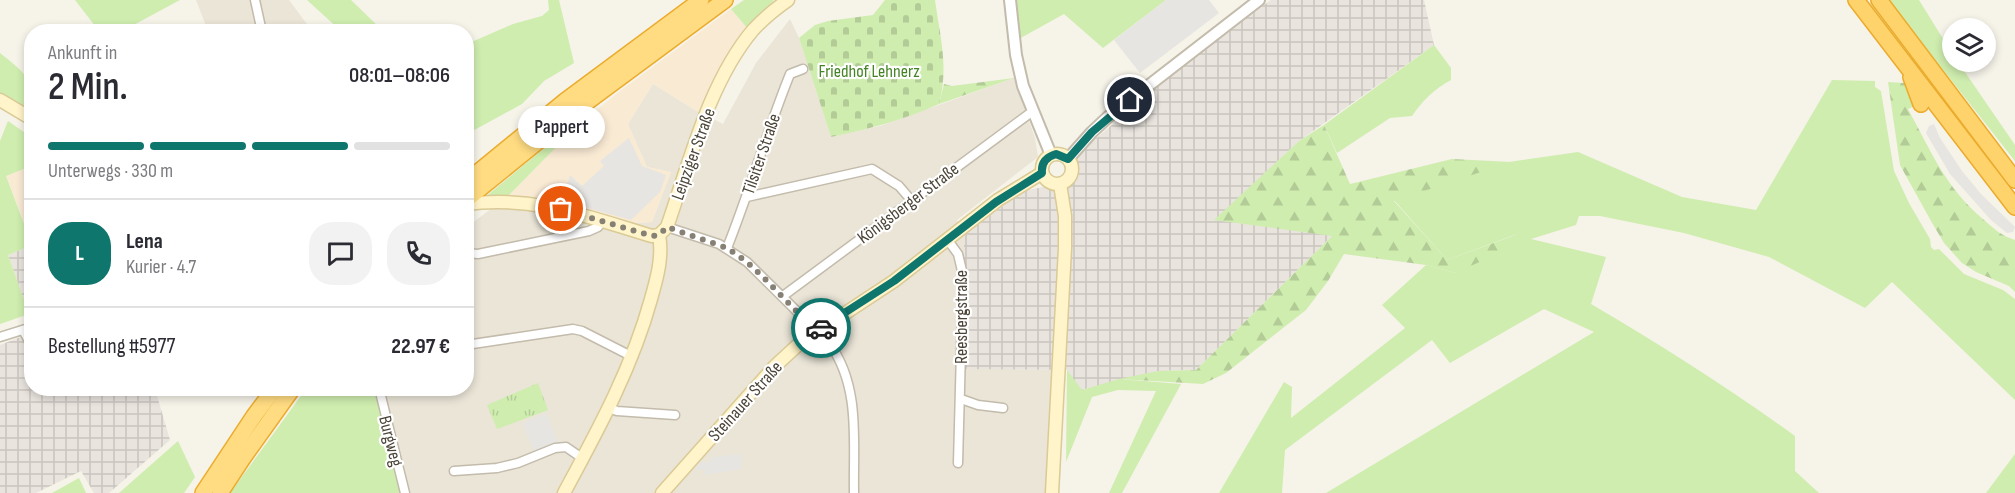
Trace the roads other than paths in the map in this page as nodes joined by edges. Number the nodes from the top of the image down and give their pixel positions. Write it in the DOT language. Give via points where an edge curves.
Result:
graph roads {
  1 [pos="255,0"];
  2 [pos="701,0"];
  3 [pos="725,0"];
  4 [pos="788,0"];
  5 [pos="1010,0"];
  6 [pos="1259,0"];
  7 [pos="1856,0"];
  8 [pos="1879,0"];
  9 [pos="260,24"];
  10 [pos="1904,60"];
  11 [pos="804,69"];
  12 [pos="0,100"];
  13 [pos="1921,104"];
  14 [pos="1033,111"];
  15 [pos="24,114"];
  16 [pos="1051,155"];
  17 [pos="1068,159"];
  18 [pos="1042,173"];
  19 [pos="2015,180"];
  20 [pos="1060,183"];
  21 [pos="474,184"];
  22 [pos="474,185"];
  23 [pos="747,197"];
  24 [pos="911,200"];
  25 [pos="474,202"];
  26 [pos="2015,207"];
  27 [pos="603,220"];
  28 [pos="663,231"];
  29 [pos="947,239"];
  30 [pos="727,248"];
  31 [pos="474,254"];
  32 [pos="783,296"];
  33 [pos="24,330"];
  34 [pos="816,331"];
  35 [pos="0,338"];
  36 [pos="474,344"];
  37 [pos="633,357"];
  38 [pos="269,396"];
  39 [pos="287,396"];
  40 [pos="381,396"];
  41 [pos="961,399"];
  42 [pos="609,408"];
  43 [pos="1003,408"];
  44 [pos="675,415"];
  45 [pos="582,458"];
  46 [pos="958,463"];
  47 [pos="454,471"];
  48 [pos="665,492"];
  49 [pos="203,493"];
  50 [pos="220,493"];
  51 [pos="405,493"];
  52 [pos="564,493"];
  53 [pos="854,493"];
  54 [pos="1052,493"];
  1 -- 9 [label="street"];
  2 -- 21 [label="highway" via="565,101"];
  3 -- 22 [label="highway"];
  4 -- 28 [label="main road, Leipziger Straße" via="754,29 728,69 697,137"];
  5 -- 14 [label="street" via="1019,70"];
  6 -- 17 [label="street" via="1108,117"];
  7 -- 10 [label="highway"];
  8 -- 19 [label="highway"];
  10 -- 13 [label="highway"];
  10 -- 26 [label="highway"];
  11 -- 23 [label="street, Tilsiter Straße" via="790,74"];
  12 -- 15 [label="main road"];
  14 -- 16 [label="street"];
  14 -- 24 [label="street, Königsberger Straße"];
  16 -- 17 [label="main road" via="1060,154"];
  16 -- 18 [label="main road" via="1043,164"];
  17 -- 20 [label="main road" via="1071,173"];
  18 -- 20 [label="main road" via="1051,183"];
  18 -- 29 [label="main road, Steinauer Straße"];
  20 -- 54 [label="main road" via="1065,248"];
  23 -- 24 [label="street" via="872,169 899,186"];
  23 -- 30 [label="street, Tilsiter Straße"];
  24 -- 32 [label="street, Königsberger Straße"];
  25 -- 27 [label="main road" via="539,204"];
  27 -- 28 [label="main road" via="652,236"];
  27 -- 31 [label="street" via="589,231"];
  28 -- 30 [label="street"];
  28 -- 37 [label="main road, Leipziger Straße" via="658,272"];
  29 -- 34 [label="main road, Steinauer Straße" via="894,281"];
  29 -- 41 [label="street, Reesbergstraße" via="958,254 963,274"];
  30 -- 32 [label="street"];
  32 -- 34 [label="street"];
  33 -- 35 [label="street"];
  34 -- 48 [label="main road, Steinauer Straße" via="774,367"];
  34 -- 53 [label="street" via="840,357 850,384"];
  36 -- 37 [label="street" via="573,329"];
  37 -- 42 [label="main road, Leipziger Straße"];
  38 -- 49 [label="highway"];
  39 -- 50 [label="highway"];
  40 -- 51 [label="street, Burgweg"];
  41 -- 43 [label="street"];
  41 -- 46 [label="street, Reesbergstraße"];
  42 -- 44 [label="street"];
  42 -- 45 [label="main road, Leipziger Straße"];
  45 -- 47 [label="street" via="566,447 555,448 507,466"];
  45 -- 52 [label="main road, Leipziger Straße"];
}
